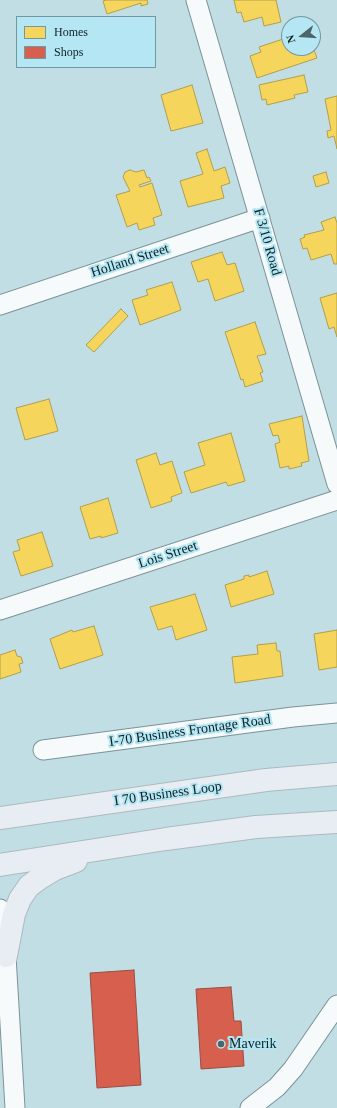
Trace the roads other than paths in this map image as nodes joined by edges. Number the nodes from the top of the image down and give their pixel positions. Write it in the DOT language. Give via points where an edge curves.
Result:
graph roads {
  1 [pos="196,0"];
  2 [pos="260,218"];
  3 [pos="0,305"];
  4 [pos="337,484"];
  5 [pos="337,500"];
  6 [pos="0,610"];
  7 [pos="337,713"];
  8 [pos="43,750"];
  9 [pos="337,774"];
  10 [pos="0,818"];
  11 [pos="337,822"];
  12 [pos="166,839"];
  13 [pos="0,865"];
  14 [pos="0,909"];
  15 [pos="3,954"];
  16 [pos="337,1005"];
  17 [pos="15,1108"];
  18 [pos="250,1108"];
  1 -- 2 [label="street, F 3/10 Road"];
  2 -- 3 [label="street, Holland Street"];
  2 -- 4 [label="street, F 3/10 Road"];
  5 -- 6 [label="street, Lois Street"];
  7 -- 8 [label="street, I-70 Business Frontage Road"];
  9 -- 10 [label="main road, I 70 Business Loop" via="266,780"];
  11 -- 12 [label="main road" via="256,828"];
  12 -- 13 [label="main road"];
  12 -- 15 [label="main road" via="76,862 55,869 40,878 29,886 20,899"];
  14 -- 15 [label="street"];
  15 -- 17 [label="street"];
  16 -- 18 [label="street" via="293,1069 277,1087"];
}
